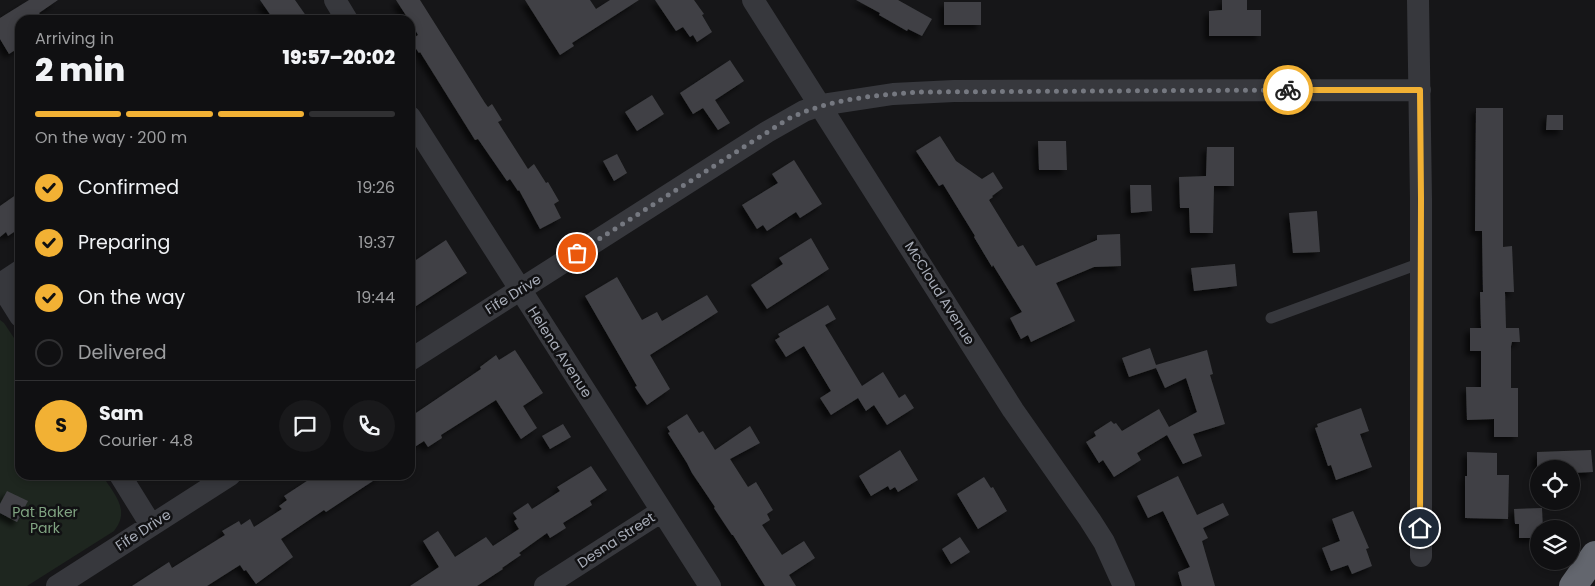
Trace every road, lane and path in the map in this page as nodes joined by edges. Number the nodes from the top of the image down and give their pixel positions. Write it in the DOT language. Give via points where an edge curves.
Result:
graph roads {
  1 [pos="335,0"];
  2 [pos="753,0"];
  3 [pos="1418,0"];
  4 [pos="345,15"];
  5 [pos="1420,90"];
  6 [pos="821,105"];
  7 [pos="415,125"];
  8 [pos="1421,263"];
  9 [pos="15,274"];
  10 [pos="0,284"];
  11 [pos="520,289"];
  12 [pos="15,308"];
  13 [pos="1271,318"];
  14 [pos="415,357"];
  15 [pos="123,480"];
  16 [pos="222,480"];
  17 [pos="662,511"];
  18 [pos="151,525"];
  19 [pos="1595,555"];
  20 [pos="1421,556"];
  21 [pos="57,586"];
  22 [pos="545,586"];
  23 [pos="710,586"];
  24 [pos="1124,586"];
  25 [pos="1573,586"];
  1 -- 4 [label="street"];
  2 -- 6 [label="street, McCloud Avenue"];
  3 -- 5 [label="street"];
  5 -- 6 [label="street, Fife Drive" via="954,91 893,94"];
  5 -- 8 [label="street"];
  6 -- 11 [label="street, Fife Drive" via="774,127"];
  6 -- 24 [label="street, McCloud Avenue" via="1013,410 1104,542"];
  7 -- 11 [label="street, Helena Avenue"];
  8 -- 13 [label="lane"];
  8 -- 20 [label="street"];
  9 -- 10 [label="street"];
  10 -- 12 [label="street"];
  11 -- 14 [label="street, Fife Drive"];
  11 -- 17 [label="street, Helena Avenue"];
  15 -- 18 [label="street"];
  16 -- 18 [label="street, Fife Drive"];
  17 -- 22 [label="street, Desna Street"];
  17 -- 23 [label="street, Helena Avenue"];
  18 -- 21 [label="street, Fife Drive"];
  19 -- 25 [label="highway"];
}
